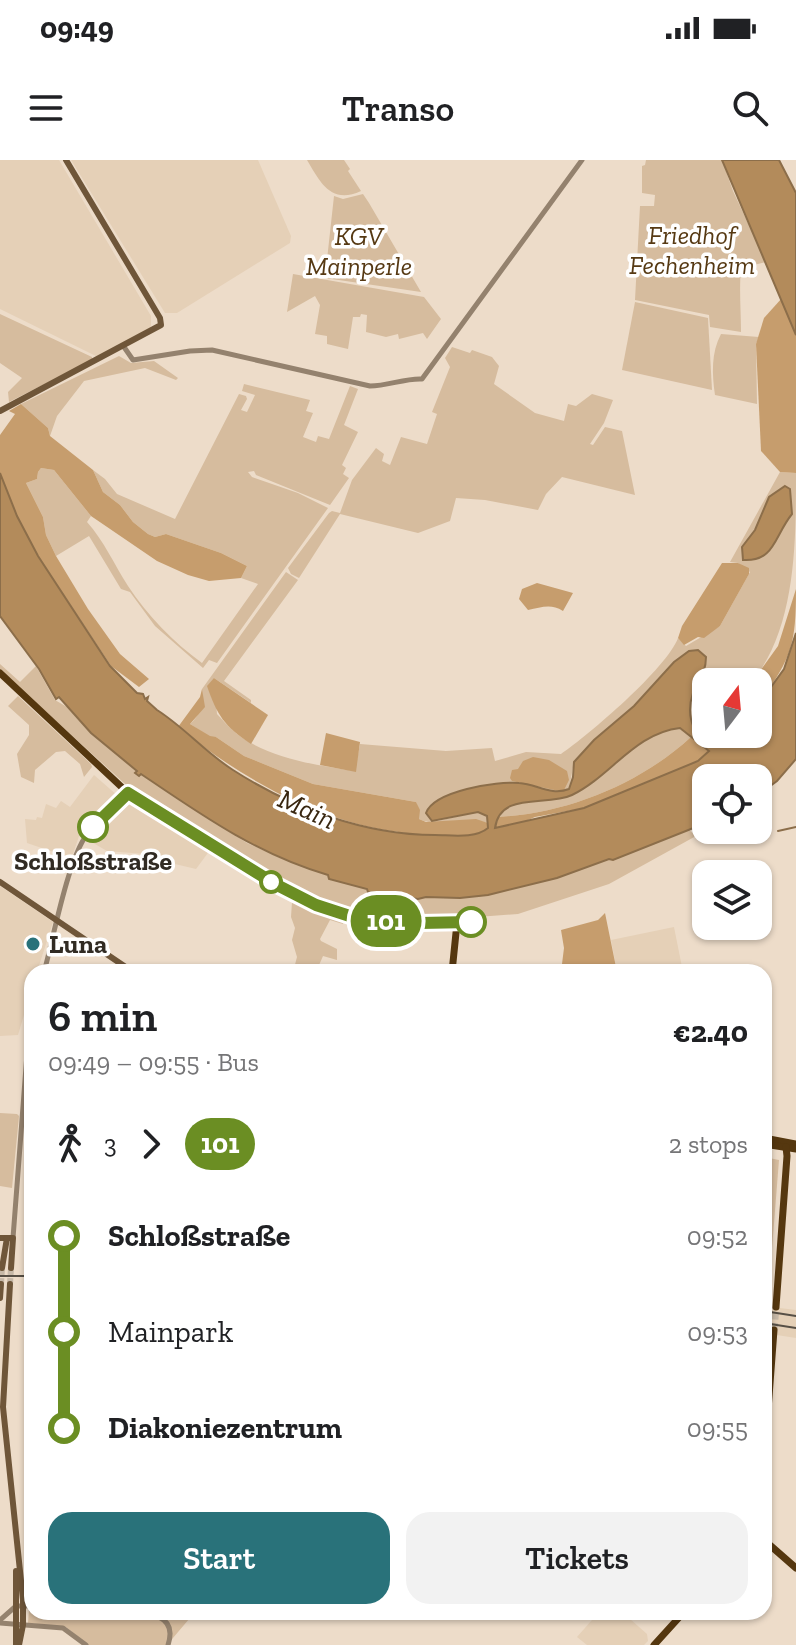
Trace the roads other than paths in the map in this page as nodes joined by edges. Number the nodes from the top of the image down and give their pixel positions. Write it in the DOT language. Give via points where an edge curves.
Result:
graph roads {
  1 [pos="66,160"];
  2 [pos="582,160"];
  3 [pos="124,347"];
  4 [pos="4,409"];
  5 [pos="0,673"];
  6 [pos="128,793"];
  7 [pos="97,823"];
  8 [pos="90,831"];
  9 [pos="0,882"];
  10 [pos="57,923"];
  11 [pos="46,964"];
  12 [pos="121,964"];
  13 [pos="453,964"];
  14 [pos="24,1089"];
  15 [pos="772,1142"];
  16 [pos="786,1145"];
  17 [pos="796,1149"];
  18 [pos="786,1170"];
  19 [pos="7,1238"];
  20 [pos="2,1268"];
  21 [pos="11,1268"];
  22 [pos="1,1284"];
  23 [pos="10,1284"];
  24 [pos="0,1298"];
  25 [pos="776,1307"];
  26 [pos="774,1330"];
  27 [pos="772,1357"];
  28 [pos="2,1404"];
  29 [pos="772,1547"];
  30 [pos="796,1568"];
  31 [pos="20,1606"];
  32 [pos="24,1606"];
  33 [pos="164,1620"];
  34 [pos="677,1620"];
  35 [pos="0,1622"];
  36 [pos="20,1625"];
  37 [pos="17,1645"];
  38 [pos="86,1645"];
  39 [pos="168,1645"];
  40 [pos="654,1645"];
  1 -- 3 [label="main road" via="161,324"];
  2 -- 3 [label="street" via="425,377 370,386 212,350 133,360"];
  3 -- 4 [label="main road"];
  5 -- 6 [label="main road"];
  6 -- 7 [label="street"];
  6 -- 13 [label="main road" via="316,905 362,920 457,923"];
  8 -- 10 [label="street" via="81,841"];
  9 -- 10 [label="main road"];
  10 -- 11 [label="street"];
  10 -- 12 [label="main road"];
  14 -- 19 [label="street" via="14,1219"];
  15 -- 16 [label="main road"];
  16 -- 17 [label="main road"];
  16 -- 18 [label="main road"];
  17 -- 18 [label="main road"];
  18 -- 25 [label="main road"];
  19 -- 20 [label="main road"];
  19 -- 21 [label="main road"];
  22 -- 24 [label="main road"];
  23 -- 28 [label="main road"];
  26 -- 27 [label="main road"];
  28 -- 31 [label="main road"];
  29 -- 30 [label="main road"];
  31 -- 32 [label="street"];
  31 -- 35 [label="street"];
  31 -- 36 [label="main road"];
  33 -- 39 [label="street" via="170,1630"];
  34 -- 40 [label="main road"];
  35 -- 36 [label="street"];
  36 -- 37 [label="main road"];
  36 -- 38 [label="street" via="63,1628"];
}
